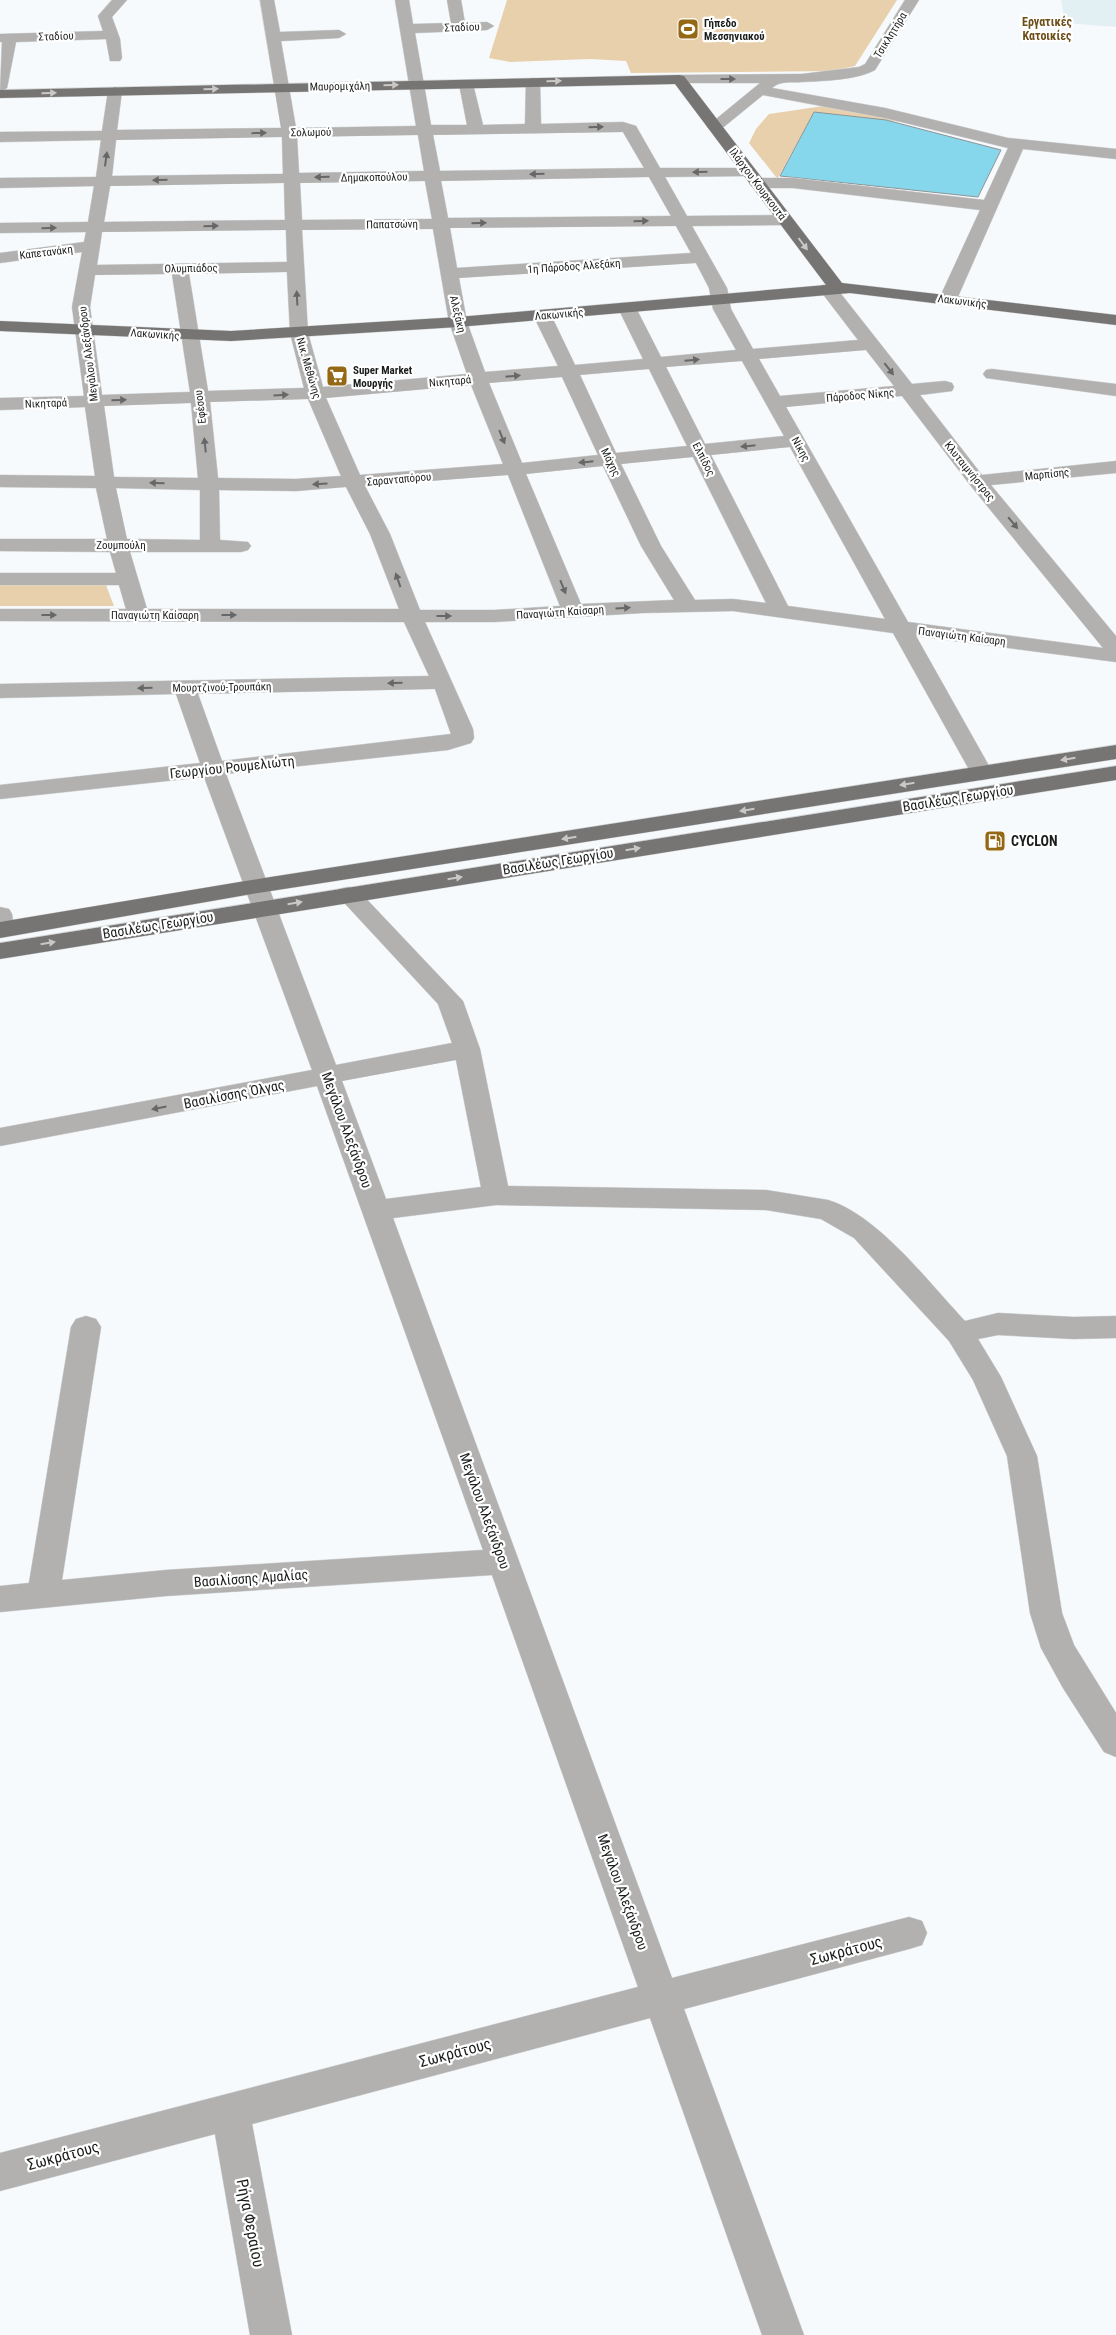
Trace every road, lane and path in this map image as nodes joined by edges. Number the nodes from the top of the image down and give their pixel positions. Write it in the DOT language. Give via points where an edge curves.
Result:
graph roads {
  1 [pos="120,0"];
  2 [pos="267,0"];
  3 [pos="402,0"];
  4 [pos="454,0"];
  5 [pos="912,0"];
  6 [pos="487,26"];
  7 [pos="459,27"];
  8 [pos="406,29"];
  9 [pos="339,34"];
  10 [pos="112,35"];
  11 [pos="273,36"];
  12 [pos="5,38"];
  13 [pos="115,58"];
  14 [pos="679,79"];
  15 [pos="774,79"];
  16 [pos="533,82"];
  17 [pos="466,84"];
  18 [pos="416,85"];
  19 [pos="283,87"];
  20 [pos="0,88"];
  21 [pos="760,90"];
  22 [pos="115,91"];
  23 [pos="0,94"];
  24 [pos="623,127"];
  25 [pos="715,127"];
  26 [pos="532,128"];
  27 [pos="476,129"];
  28 [pos="424,130"];
  29 [pos="289,132"];
  30 [pos="109,135"];
  31 [pos="0,137"];
  32 [pos="1017,144"];
  33 [pos="1116,154"];
  34 [pos="654,172"];
  35 [pos="432,176"];
  36 [pos="753,177"];
  37 [pos="291,178"];
  38 [pos="103,181"];
  39 [pos="0,183"];
  40 [pos="989,206"];
  41 [pos="785,220"];
  42 [pos="681,221"];
  43 [pos="441,223"];
  44 [pos="294,225"];
  45 [pos="95,227"];
  46 [pos="0,228"];
  47 [pos="92,246"];
  48 [pos="0,258"];
  49 [pos="700,258"];
  50 [pos="295,267"];
  51 [pos="180,268"];
  52 [pos="87,270"];
  53 [pos="449,274"];
  54 [pos="832,289"];
  55 [pos="720,299"];
  56 [pos="948,299"];
  57 [pos="627,308"];
  58 [pos="542,315"];
  59 [pos="1116,320"];
  60 [pos="458,322"];
  61 [pos="0,326"];
  62 [pos="83,328"];
  63 [pos="299,333"];
  64 [pos="190,336"];
  65 [pos="869,344"];
  66 [pos="748,355"];
  67 [pos="655,363"];
  68 [pos="570,371"];
  69 [pos="992,374"];
  70 [pos="478,379"];
  71 [pos="945,387"];
  72 [pos="906,390"];
  73 [pos="1116,390"];
  74 [pos="315,393"];
  75 [pos="200,398"];
  76 [pos="94,401"];
  77 [pos="775,402"];
  78 [pos="0,404"];
  79 [pos="796,441"];
  80 [pos="700,450"];
  81 [pos="610,459"];
  82 [pos="1116,467"];
  83 [pos="515,469"];
  84 [pos="0,481"];
  85 [pos="978,481"];
  86 [pos="105,482"];
  87 [pos="353,482"];
  88 [pos="209,485"];
  89 [pos="0,545"];
  90 [pos="118,545"];
  91 [pos="210,546"];
  92 [pos="242,546"];
  93 [pos="0,579"];
  94 [pos="128,579"];
  95 [pos="688,605"];
  96 [pos="573,611"];
  97 [pos="780,611"];
  98 [pos="0,615"];
  99 [pos="138,615"];
  100 [pos="412,616"];
  101 [pos="901,628"];
  102 [pos="1116,650"];
  103 [pos="1116,656"];
  104 [pos="443,682"];
  105 [pos="185,688"];
  106 [pos="0,690"];
  107 [pos="463,738"];
  108 [pos="1116,752"];
  109 [pos="213,769"];
  110 [pos="982,773"];
  111 [pos="1116,773"];
  112 [pos="0,792"];
  113 [pos="348,894"];
  114 [pos="262,897"];
  115 [pos="1,931"];
  116 [pos="467,1049"];
  117 [pos="327,1076"];
  118 [pos="0,1137"];
  119 [pos="496,1195"];
  120 [pos="376,1210"];
  121 [pos="86,1327"];
  122 [pos="1116,1327"];
  123 [pos="959,1333"];
  124 [pos="503,1562"];
  125 [pos="43,1595"];
  126 [pos="0,1599"];
  127 [pos="1116,1742"];
  128 [pos="909,1933"];
  129 [pos="661,1998"];
  130 [pos="230,2112"];
  131 [pos="0,2172"];
  132 [pos="271,2335"];
  133 [pos="783,2335"];
  1 -- 10 [label="street" via="105,16"];
  2 -- 11 [label="street, Νικ. Μεθώνης"];
  3 -- 8 [label="street, Αλεξάκη"];
  4 -- 7 [label="street"];
  5 -- 15 [label="street, Τσικλητήρα" via="867,69 842,75"];
  6 -- 7 [label="street, Σταδίου"];
  7 -- 8 [label="street, Σταδίου"];
  8 -- 18 [label="street, Αλεξάκη"];
  9 -- 11 [label="street"];
  10 -- 12 [label="street, Σταδίου"];
  10 -- 13 [label="street"];
  11 -- 19 [label="street, Νικ. Μεθώνης"];
  12 -- 20 [label="street"];
  14 -- 15 [label="street, one-way"];
  16 -- 14 [label="main road, Μαυρομιχάλη, one-way"];
  14 -- 25 [label="main road, Ιλάρχου Κουρκουτά"];
  15 -- 21 [label="street"];
  16 -- 17 [label="main road, Μαυρομιχάλη"];
  16 -- 26 [label="street"];
  17 -- 18 [label="main road, Μαυρομιχάλη"];
  17 -- 27 [label="street"];
  19 -- 18 [label="main road, Μαυρομιχάλη, one-way"];
  18 -- 28 [label="street, Αλεξάκη"];
  22 -- 19 [label="main road, Μαυρομιχάλη, one-way"];
  19 -- 29 [label="street, Νικ. Μεθώνης"];
  21 -- 25 [label="street"];
  21 -- 32 [label="street" via="878,111"];
  23 -- 22 [label="main road, Μαυρομιχάλη, one-way"];
  22 -- 30 [label="street, Μεγάλου Αλεξάνδρου"];
  26 -- 24 [label="street, Σολωμού, one-way"];
  24 -- 34 [label="street, Νίκης" via="631,129"];
  25 -- 36 [label="main road, Ιλάρχου Κουρκουτά"];
  26 -- 27 [label="street, Σολωμού"];
  27 -- 28 [label="street, Σολωμού"];
  28 -- 29 [label="street, Σολωμού"];
  28 -- 35 [label="street, Αλεξάκη"];
  30 -- 29 [label="street, Σολωμού, one-way"];
  29 -- 37 [label="street, Νικ. Μεθώνης"];
  30 -- 31 [label="street, Σολωμού"];
  38 -- 30 [label="street, Μεγάλου Αλεξάνδρου, one-way"];
  32 -- 33 [label="street"];
  32 -- 40 [label="street"];
  34 -- 35 [label="street, Δημακοπούλου, one-way"];
  36 -- 34 [label="street, Δημακοπούλου, one-way"];
  34 -- 42 [label="street, Νίκης"];
  35 -- 37 [label="street, Δημακοπούλου, one-way"];
  35 -- 43 [label="street, Αλεξάκη"];
  36 -- 40 [label="street, Δημακοπούλου"];
  36 -- 41 [label="main road, Ιλάρχου Κουρκουτά"];
  37 -- 38 [label="street, Δημακοπούλου, one-way"];
  37 -- 44 [label="street, Νικ. Μεθώνης"];
  38 -- 39 [label="street, Δημακοπούλου"];
  38 -- 45 [label="street, Μεγάλου Αλεξάνδρου"];
  40 -- 56 [label="street"];
  41 -- 42 [label="street, Παπατσώνη"];
  41 -- 54 [label="main road, Ιλάρχου Κουρκουτά, one-way"];
  43 -- 42 [label="street, Παπατσώνη, one-way"];
  42 -- 49 [label="street, Νίκης"];
  43 -- 44 [label="street, Παπατσώνη"];
  43 -- 53 [label="street, Αλεξάκη"];
  45 -- 44 [label="street, Παπατσώνη, one-way"];
  44 -- 50 [label="street, Νικ. Μεθώνης"];
  46 -- 45 [label="street, Παπατσώνη, one-way"];
  45 -- 47 [label="street, Μεγάλου Αλεξάνδρου"];
  47 -- 48 [label="street, Καπετανάκη"];
  47 -- 52 [label="street, Μεγάλου Αλεξάνδρου"];
  49 -- 53 [label="street, 1η Πάροδος Αλεξάκη"];
  49 -- 55 [label="street, Νίκης" via="718,288"];
  50 -- 51 [label="street, Ολυμπιάδος"];
  63 -- 50 [label="street, Νικ. Μεθώνης, one-way"];
  51 -- 52 [label="street, Ολυμπιάδος"];
  51 -- 64 [label="street, Εφέσου"];
  52 -- 62 [label="street, Μεγάλου Αλεξάνδρου" via="81,307"];
  53 -- 60 [label="street, Αλεξάκη"];
  54 -- 55 [label="main road, Λακωνικής"];
  54 -- 56 [label="main road, Λακωνικής" via="856,288"];
  54 -- 65 [label="street, Κλυταιμνήστρας"];
  55 -- 57 [label="main road, Λακωνικής"];
  55 -- 66 [label="street, Νίκης" via="722,309"];
  56 -- 59 [label="main road, Λακωνικής"];
  57 -- 58 [label="main road, Λακωνικής"];
  57 -- 67 [label="street, Ελπίδος"];
  58 -- 60 [label="main road, Λακωνικής"];
  58 -- 68 [label="street, Μάχης"];
  60 -- 63 [label="main road, Λακωνικής"];
  60 -- 70 [label="street, Αλεξάκη"];
  61 -- 62 [label="main road, Λακωνικής"];
  62 -- 64 [label="main road, Λακωνικής"];
  62 -- 76 [label="street, Μεγάλου Αλεξάνδρου"];
  63 -- 64 [label="main road, Λακωνικής"];
  63 -- 74 [label="street, Νικ. Μεθώνης"];
  64 -- 75 [label="street, Εφέσου"];
  65 -- 66 [label="street, Νικηταρά"];
  65 -- 72 [label="street, Κλυταιμνήστρας, one-way"];
  67 -- 66 [label="street, Νικηταρά, one-way"];
  66 -- 77 [label="street, Νίκης"];
  67 -- 68 [label="street, Νικηταρά"];
  67 -- 80 [label="street, Ελπίδος"];
  70 -- 68 [label="street, Νικηταρά, one-way"];
  68 -- 81 [label="street, Μάχης"];
  69 -- 73 [label="street"];
  70 -- 74 [label="street, Νικηταρά"];
  70 -- 83 [label="street, Αλεξάκη, one-way"];
  71 -- 72 [label="street, Πάροδος Νίκης"];
  72 -- 77 [label="street, Πάροδος Νίκης"];
  72 -- 85 [label="street, Κλυταιμνήστρας"];
  75 -- 74 [label="street, Νικηταρά, one-way"];
  74 -- 87 [label="street, Νικ. Μεθώνης"];
  76 -- 75 [label="street, Νικηταρά, one-way"];
  88 -- 75 [label="street, Εφέσου, one-way"];
  76 -- 78 [label="street, Νικηταρά"];
  76 -- 86 [label="street, Μεγάλου Αλεξάνδρου"];
  77 -- 79 [label="street, Νίκης"];
  79 -- 80 [label="street, Σαρανταπόρου, one-way"];
  79 -- 101 [label="street, Νίκης"];
  80 -- 81 [label="street, Σαρανταπόρου"];
  80 -- 97 [label="street, Ελπίδος"];
  81 -- 83 [label="street, Σαρανταπόρου, one-way"];
  81 -- 95 [label="street, Μάχης" via="651,546"];
  82 -- 85 [label="street, Μαρπίσης"];
  83 -- 87 [label="street, Σαρανταπόρου"];
  83 -- 96 [label="street, Αλεξάκη, one-way"];
  84 -- 86 [label="street, Σαρανταπόρου"];
  85 -- 102 [label="street, Κλυταιμνήστρας, one-way"];
  88 -- 86 [label="street, Σαρανταπόρου, one-way"];
  86 -- 90 [label="street, Μεγάλου Αλεξάνδρου"];
  87 -- 88 [label="street, Σαρανταπόρου, one-way"];
  100 -- 87 [label="street, Νικ. Μεθώνης, one-way" via="380,534"];
  88 -- 91 [label="street, Εφέσου"];
  89 -- 90 [label="street, Ζουμπούλη"];
  90 -- 91 [label="street, Ζουμπούλη"];
  90 -- 94 [label="street, Μεγάλου Αλεξάνδρου"];
  91 -- 92 [label="street, Ζουμπούλη"];
  93 -- 94 [label="street"];
  94 -- 99 [label="street, Μεγάλου Αλεξάνδρου"];
  96 -- 95 [label="street, Παναγιώτη Καίσαρη, one-way"];
  95 -- 97 [label="street, Παναγιώτη Καίσαρη" via="733,605"];
  100 -- 96 [label="street, Παναγιώτη Καίσαρη, one-way" via="500,616"];
  97 -- 101 [label="street, Παναγιώτη Καίσαρη"];
  98 -- 99 [label="street, Παναγιώτη Καίσαρη, one-way"];
  99 -- 100 [label="street, Παναγιώτη Καίσαρη, one-way"];
  100 -- 104 [label="street, Νικ. Μεθώνης"];
  101 -- 103 [label="street, Παναγιώτη Καίσαρη"];
  101 -- 110 [label="street, Νίκης"];
  104 -- 105 [label="street, Μουρτζινού-Τρουπάκη, one-way"];
  104 -- 107 [label="street, Νικ. Μεθώνης"];
  105 -- 106 [label="street, Μουρτζινού-Τρουπάκη, one-way"];
  105 -- 109 [label="street, Μεγάλου Αλεξάνδρου"];
  107 -- 109 [label="street, Γεωργίου Ρουμελιώτη" via="448,743"];
  108 -- 110 [label="main road, Βασιλέως Γεωργίου, one-way"];
  109 -- 112 [label="street, Γεωργίου Ρουμελιώτη"];
  109 -- 114 [label="street, Μεγάλου Αλεξάνδρου"];
  110 -- 114 [label="main road, Βασιλέως Γεωργίου, one-way"];
  113 -- 111 [label="main road, Βασιλέως Γεωργίου, one-way"];
  114 -- 113 [label="main road, Βασιλέως Γεωργίου, one-way"];
  113 -- 116 [label="street" via="450,1001"];
  114 -- 115 [label="main road, Βασιλέως Γεωργίου"];
  114 -- 117 [label="street, Μεγάλου Αλεξάνδρου"];
  116 -- 117 [label="street, Βασιλίσσης Όλγας"];
  116 -- 119 [label="street"];
  117 -- 118 [label="street, Βασιλίσσης Όλγας, one-way"];
  117 -- 120 [label="street, Μεγάλου Αλεξάνδρου"];
  119 -- 120 [label="street"];
  119 -- 123 [label="street" via="766,1200 828,1210 864,1231"];
  120 -- 124 [label="street, Μεγάλου Αλεξάνδρου"];
  121 -- 125 [label="street"];
  122 -- 123 [label="street" via="998,1324"];
  123 -- 127 [label="street" via="1001,1407 1022,1456 1046,1613 1058,1648"];
  124 -- 125 [label="street, Βασιλίσσης Αμαλίας" via="166,1583"];
  124 -- 129 [label="street, Μεγάλου Αλεξάνδρου"];
  125 -- 126 [label="street, Βασιλίσσης Αμαλίας"];
  128 -- 129 [label="street, Σωκράτους"];
  129 -- 130 [label="street, Σωκράτους"];
  129 -- 133 [label="street, Μεγάλου Αλεξάνδρου"];
  130 -- 131 [label="street, Σωκράτους"];
  130 -- 132 [label="street, Ρήγα Φεραίου"];
}
